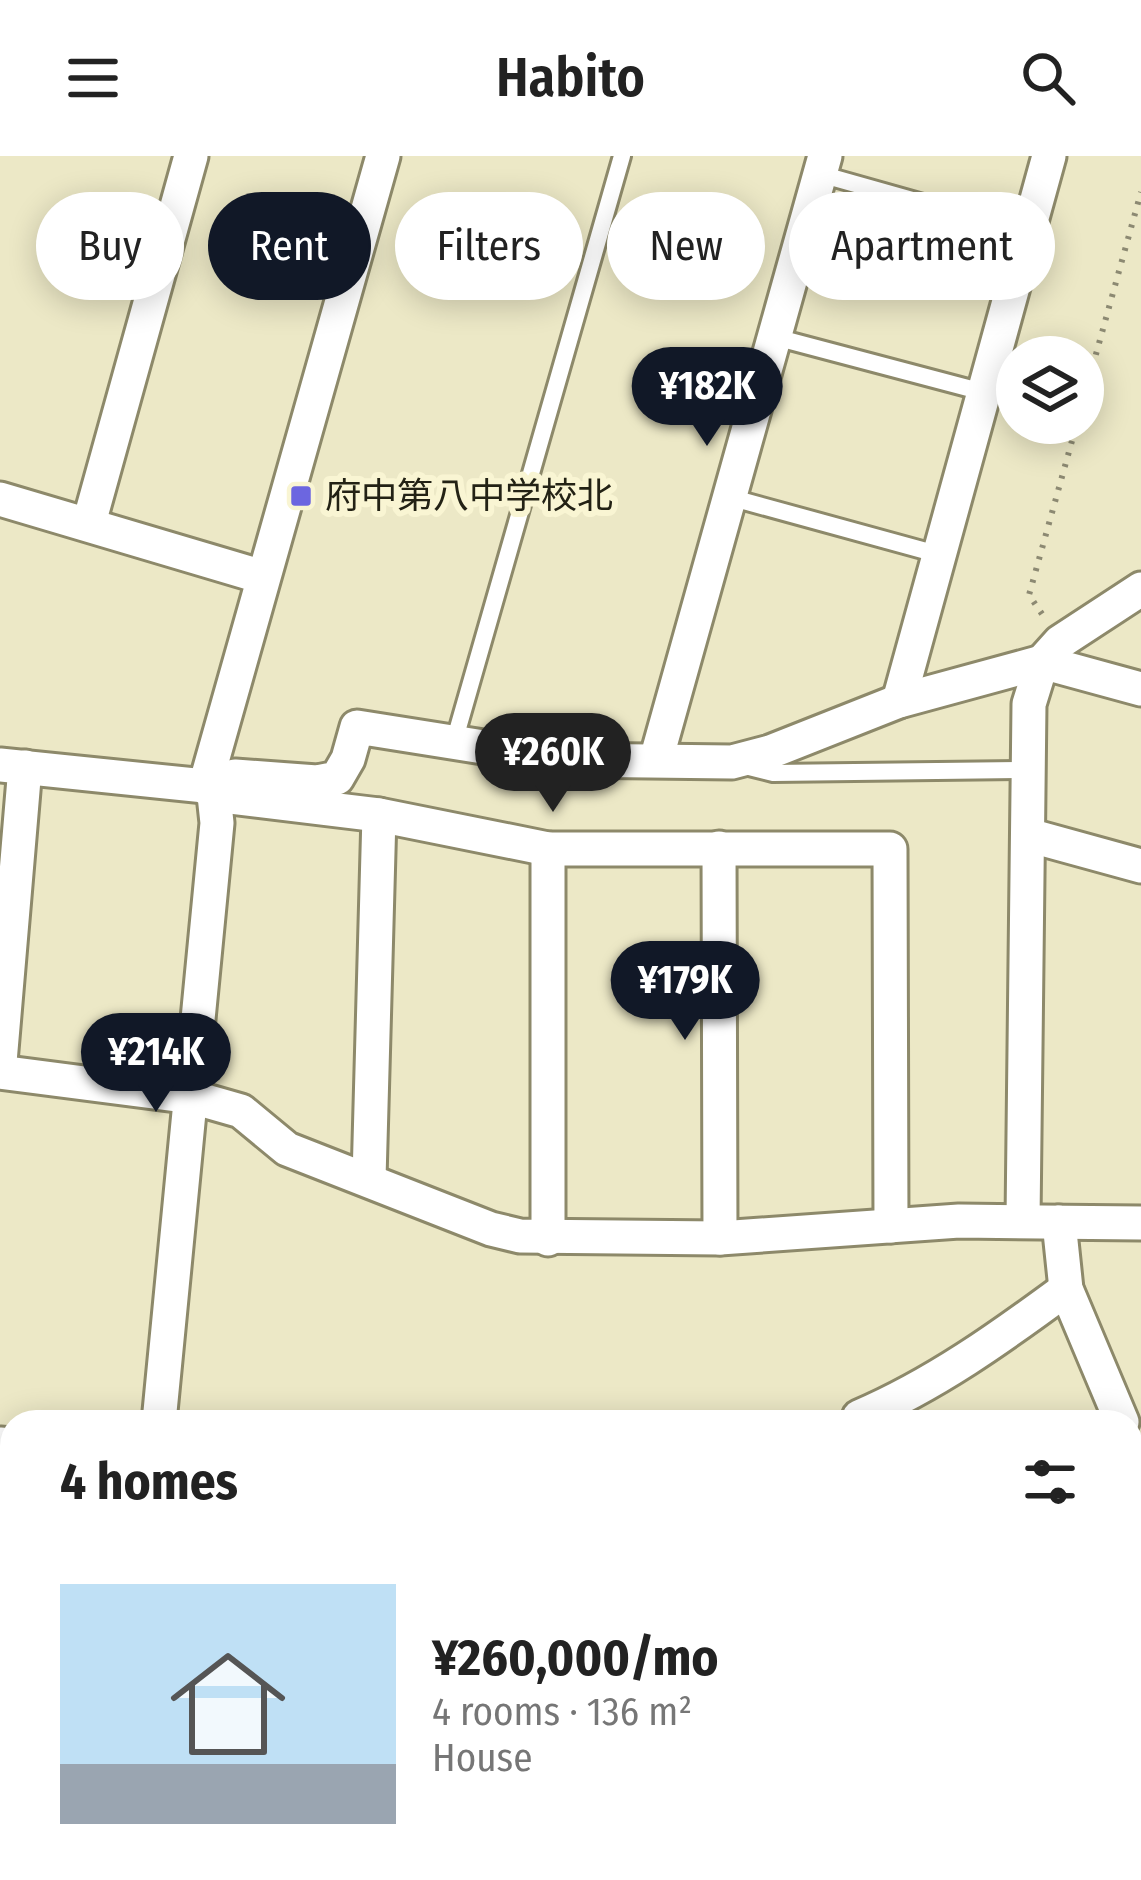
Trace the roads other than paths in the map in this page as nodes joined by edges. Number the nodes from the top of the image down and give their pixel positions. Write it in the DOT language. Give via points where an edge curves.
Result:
graph roads {
  1 [pos="190,156"];
  2 [pos="383,156"];
  3 [pos="622,156"];
  4 [pos="1048,156"];
  5 [pos="823,165"];
  6 [pos="905,192"];
  7 [pos="1038,192"];
  8 [pos="1007,300"];
  9 [pos="775,337"];
  10 [pos="982,392"];
  11 [pos="729,497"];
  12 [pos="0,499"];
  13 [pos="89,523"];
  14 [pos="937,554"];
  15 [pos="263,577"];
  16 [pos="1141,589"];
  17 [pos="1051,652"];
  18 [pos="1141,689"];
  19 [pos="899,700"];
  20 [pos="454,742"];
  21 [pos="656,760"];
  22 [pos="732,762"];
  23 [pos="13,766"];
  24 [pos="1028,770"];
  25 [pos="210,790"];
  26 [pos="379,814"];
  27 [pos="1028,835"];
  28 [pos="719,848"];
  29 [pos="548,849"];
  30 [pos="1141,866"];
  31 [pos="0,1062"];
  32 [pos="0,1072"];
  33 [pos="193,1097"];
  34 [pos="369,1179"];
  35 [pos="1023,1220"];
  36 [pos="1059,1222"];
  37 [pos="1141,1223"];
  38 [pos="890,1226"];
  39 [pos="548,1238"];
  40 [pos="720,1238"];
  41 [pos="1066,1289"];
  42 [pos="160,1410"];
  43 [pos="876,1410"];
  44 [pos="1124,1410"];
  1 -- 13 [label="street"];
  2 -- 15 [label="street"];
  3 -- 20 [label="lane"];
  4 -- 7 [label="street"];
  5 -- 6 [label="lane"];
  5 -- 9 [label="street"];
  8 -- 10 [label="street"];
  9 -- 10 [label="lane"];
  9 -- 11 [label="street"];
  10 -- 14 [label="street"];
  11 -- 14 [label="lane"];
  11 -- 21 [label="street"];
  12 -- 13 [label="street"];
  13 -- 15 [label="street"];
  14 -- 19 [label="street"];
  15 -- 25 [label="street"];
  16 -- 17 [label="street"];
  17 -- 18 [label="street"];
  17 -- 19 [label="street"];
  17 -- 24 [label="street" via="1029,704"];
  19 -- 22 [label="street"];
  20 -- 21 [label="street" via="565,760"];
  20 -- 25 [label="street" via="357,727 337,778 236,776"];
  21 -- 22 [label="street"];
  22 -- 24 [label="lane" via="773,773"];
  23 -- 25 [label="street"];
  23 -- 31 [label="street"];
  24 -- 27 [label="street"];
  25 -- 26 [label="street"];
  25 -- 33 [label="street" via="217,823"];
  26 -- 29 [label="street"];
  26 -- 34 [label="street"];
  27 -- 30 [label="street"];
  27 -- 35 [label="street"];
  28 -- 29 [label="street"];
  28 -- 38 [label="street" via="890,849"];
  28 -- 40 [label="street"];
  29 -- 39 [label="street"];
  32 -- 33 [label="street"];
  33 -- 34 [label="street" via="241,1111 287,1149"];
  33 -- 42 [label="street"];
  34 -- 39 [label="street" via="490,1229"];
  35 -- 36 [label="street"];
  35 -- 38 [label="street"];
  36 -- 37 [label="street"];
  36 -- 41 [label="street"];
  38 -- 40 [label="street"];
  39 -- 40 [label="street"];
  41 -- 43 [label="street"];
  41 -- 44 [label="street"];
}
